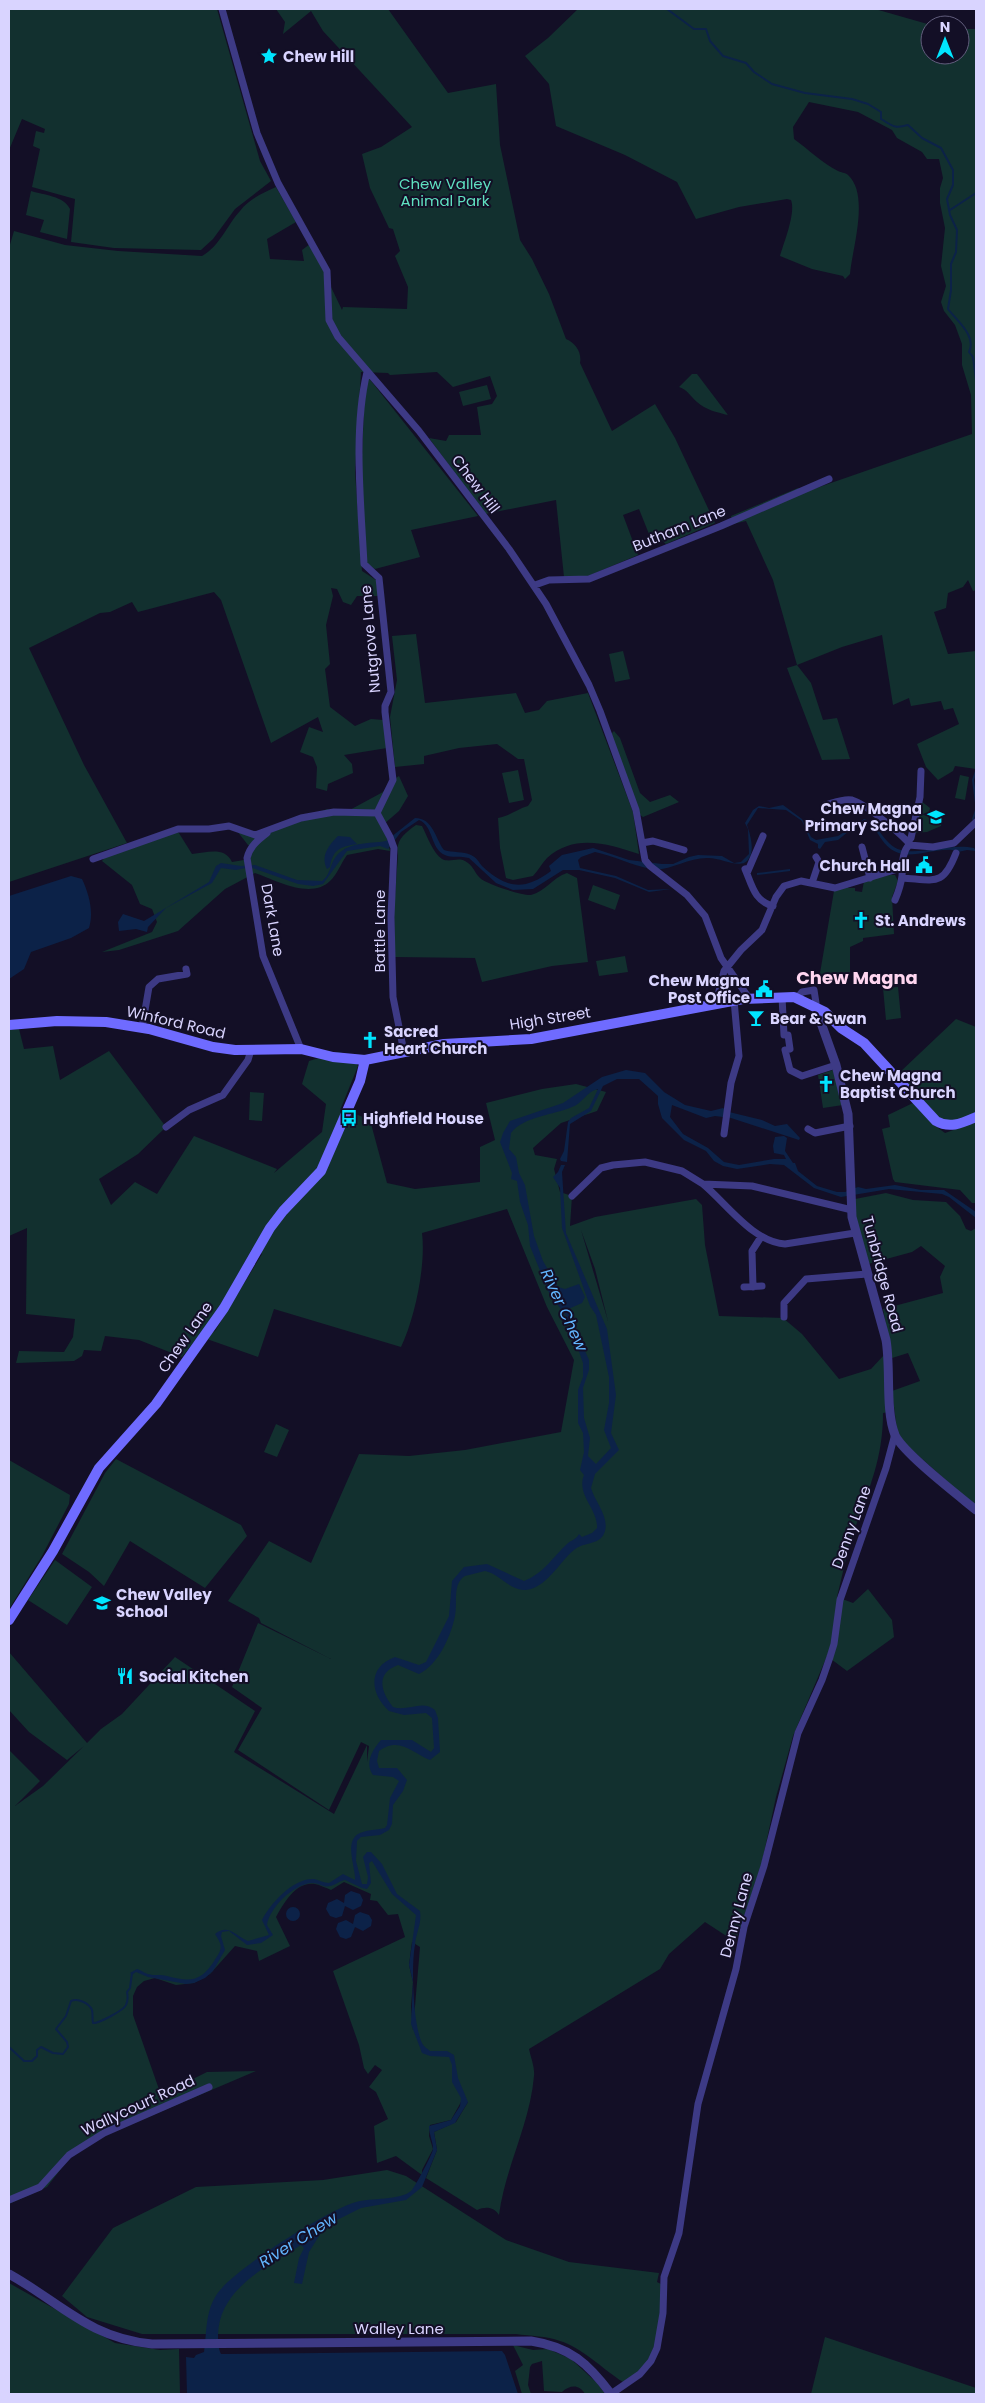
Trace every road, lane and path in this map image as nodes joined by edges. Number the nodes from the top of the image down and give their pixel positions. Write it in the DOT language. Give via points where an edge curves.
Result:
graph roads {
  1 [pos="222,9"];
  2 [pos="367,372"];
  3 [pos="829,479"];
  4 [pos="535,585"];
  5 [pos="921,771"];
  6 [pos="825,805"];
  7 [pos="377,814"];
  8 [pos="976,822"];
  9 [pos="272,830"];
  10 [pos="764,836"];
  11 [pos="642,842"];
  12 [pos="680,846"];
  13 [pos="906,848"];
  14 [pos="866,851"];
  15 [pos="956,853"];
  16 [pos="816,857"];
  17 [pos="93,859"];
  18 [pos="901,868"];
  19 [pos="870,878"];
  20 [pos="902,878"];
  21 [pos="812,883"];
  22 [pos="895,900"];
  23 [pos="772,906"];
  24 [pos="728,967"];
  25 [pos="187,974"];
  26 [pos="782,997"];
  27 [pos="748,998"];
  28 [pos="734,1000"];
  29 [pos="716,1003"];
  30 [pos="814,1006"];
  31 [pos="9,1025"];
  32 [pos="142,1028"];
  33 [pos="301,1049"];
  34 [pos="251,1050"];
  35 [pos="404,1052"];
  36 [pos="365,1060"];
  37 [pos="836,1065"];
  38 [pos="976,1117"];
  39 [pos="850,1126"];
  40 [pos="166,1127"];
  41 [pos="808,1128"];
  42 [pos="724,1134"];
  43 [pos="703,1184"];
  44 [pos="572,1196"];
  45 [pos="852,1210"];
  46 [pos="855,1233"];
  47 [pos="761,1237"];
  48 [pos="868,1274"];
  49 [pos="762,1286"];
  50 [pos="744,1287"];
  51 [pos="753,1287"];
  52 [pos="784,1317"];
  53 [pos="895,1434"];
  54 [pos="976,1510"];
  55 [pos="9,1620"];
  56 [pos="208,2087"];
  57 [pos="9,2200"];
  58 [pos="9,2274"];
  59 [pos="611,2394"];
  1 -- 2 [label="street, Chew Hill" via="257,133 278,183 327,271 329,320 338,337"];
  2 -- 4 [label="street, Chew Hill" via="419,431"];
  2 -- 7 [label="street, Nutgrove Lane" via="359,478 364,564 379,578 391,692 385,712 393,780"];
  3 -- 4 [label="street, Butham Lane" via="589,579 549,580"];
  4 -- 11 [label="street, Chew Hill" via="589,685 636,810"];
  5 -- 13 [label="street" via="920,797"];
  6 -- 13 [label="street" via="834,799 856,802 893,828"];
  7 -- 9 [label="street" via="334,812 301,818"];
  7 -- 35 [label="street, Battle Lane" via="394,848 390,917 393,997"];
  8 -- 13 [label="street" via="954,843"];
  9 -- 17 [label="street" via="255,834 228,826 178,828"];
  9 -- 33 [label="street, Dark Lane" via="255,842 247,858 263,956"];
  10 -- 23 [label="street" via="746,871 758,898"];
  11 -- 12 [label="street"];
  11 -- 24 [label="street, Chew Hill" via="644,856 650,866 687,895 705,916"];
  13 -- 18 [label="street"];
  14 -- 19 [label="street"];
  15 -- 20 [label="street" via="947,874 940,878"];
  16 -- 21 [label="street" via="819,862"];
  18 -- 19 [label="street"];
  18 -- 20 [label="street"];
  19 -- 21 [label="street" via="835,888"];
  20 -- 22 [label="street"];
  21 -- 23 [label="street" via="795,881 784,886"];
  23 -- 24 [label="street" via="762,930"];
  24 -- 27 [label="street, Chew Hill"];
  24 -- 29 [label="street" via="724,971"];
  25 -- 32 [label="street" via="158,979 148,987"];
  26 -- 27 [label="main road, High Street"];
  26 -- 30 [label="main road, High Street" via="797,998"];
  26 -- 37 [label="street" via="784,1035 788,1035 790,1049 785,1050 790,1070 802,1076"];
  27 -- 28 [label="main road, High Street"];
  28 -- 29 [label="main road, High Street"];
  28 -- 42 [label="street" via="739,1056 731,1083"];
  29 -- 35 [label="main road, High Street" via="531,1039 444,1044"];
  30 -- 37 [label="street, Tunbridge Road"];
  30 -- 38 [label="main road" via="864,1043 936,1121 948,1126"];
  31 -- 32 [label="main road, Winford Road" via="83,1020"];
  32 -- 34 [label="main road, Winford Road" via="205,1046"];
  33 -- 34 [label="main road, Winford Road"];
  33 -- 36 [label="main road, Winford Road"];
  34 -- 40 [label="street" via="248,1060 223,1095 189,1110"];
  35 -- 36 [label="main road, High Street"];
  36 -- 55 [label="main road, Chew Lane" via="360,1081 321,1171 270,1228 224,1308 156,1404 99,1468 53,1551"];
  37 -- 39 [label="street, Tunbridge Road"];
  39 -- 41 [label="street" via="815,1133"];
  39 -- 45 [label="street, Tunbridge Road"];
  43 -- 44 [label="street" via="682,1171 614,1164 601,1168"];
  43 -- 45 [label="street" via="752,1186"];
  43 -- 47 [label="street"];
  45 -- 46 [label="street, Tunbridge Road"];
  46 -- 47 [label="street" via="785,1244"];
  46 -- 48 [label="street, Tunbridge Road"];
  47 -- 51 [label="street" via="752,1251"];
  48 -- 52 [label="street" via="806,1280 784,1303"];
  48 -- 53 [label="street, Tunbridge Road" via="889,1355 889,1394"];
  49 -- 51 [label="street"];
  50 -- 51 [label="street"];
  53 -- 54 [label="street" via="905,1449"];
  53 -- 59 [label="street, Denny Lane" via="884,1476 840,1600 830,1657 798,1733 764,1866 744,1926 736,1969 698,2104 679,2233 664,2278 657,2348 640,2374"];
  56 -- 57 [label="street, Wallycourt Road" via="104,2133 69,2155 40,2187"];
  58 -- 59 [label="street, Walley Lane" via="76,2318 112,2337 135,2342 531,2341 569,2352 586,2363"];
}
